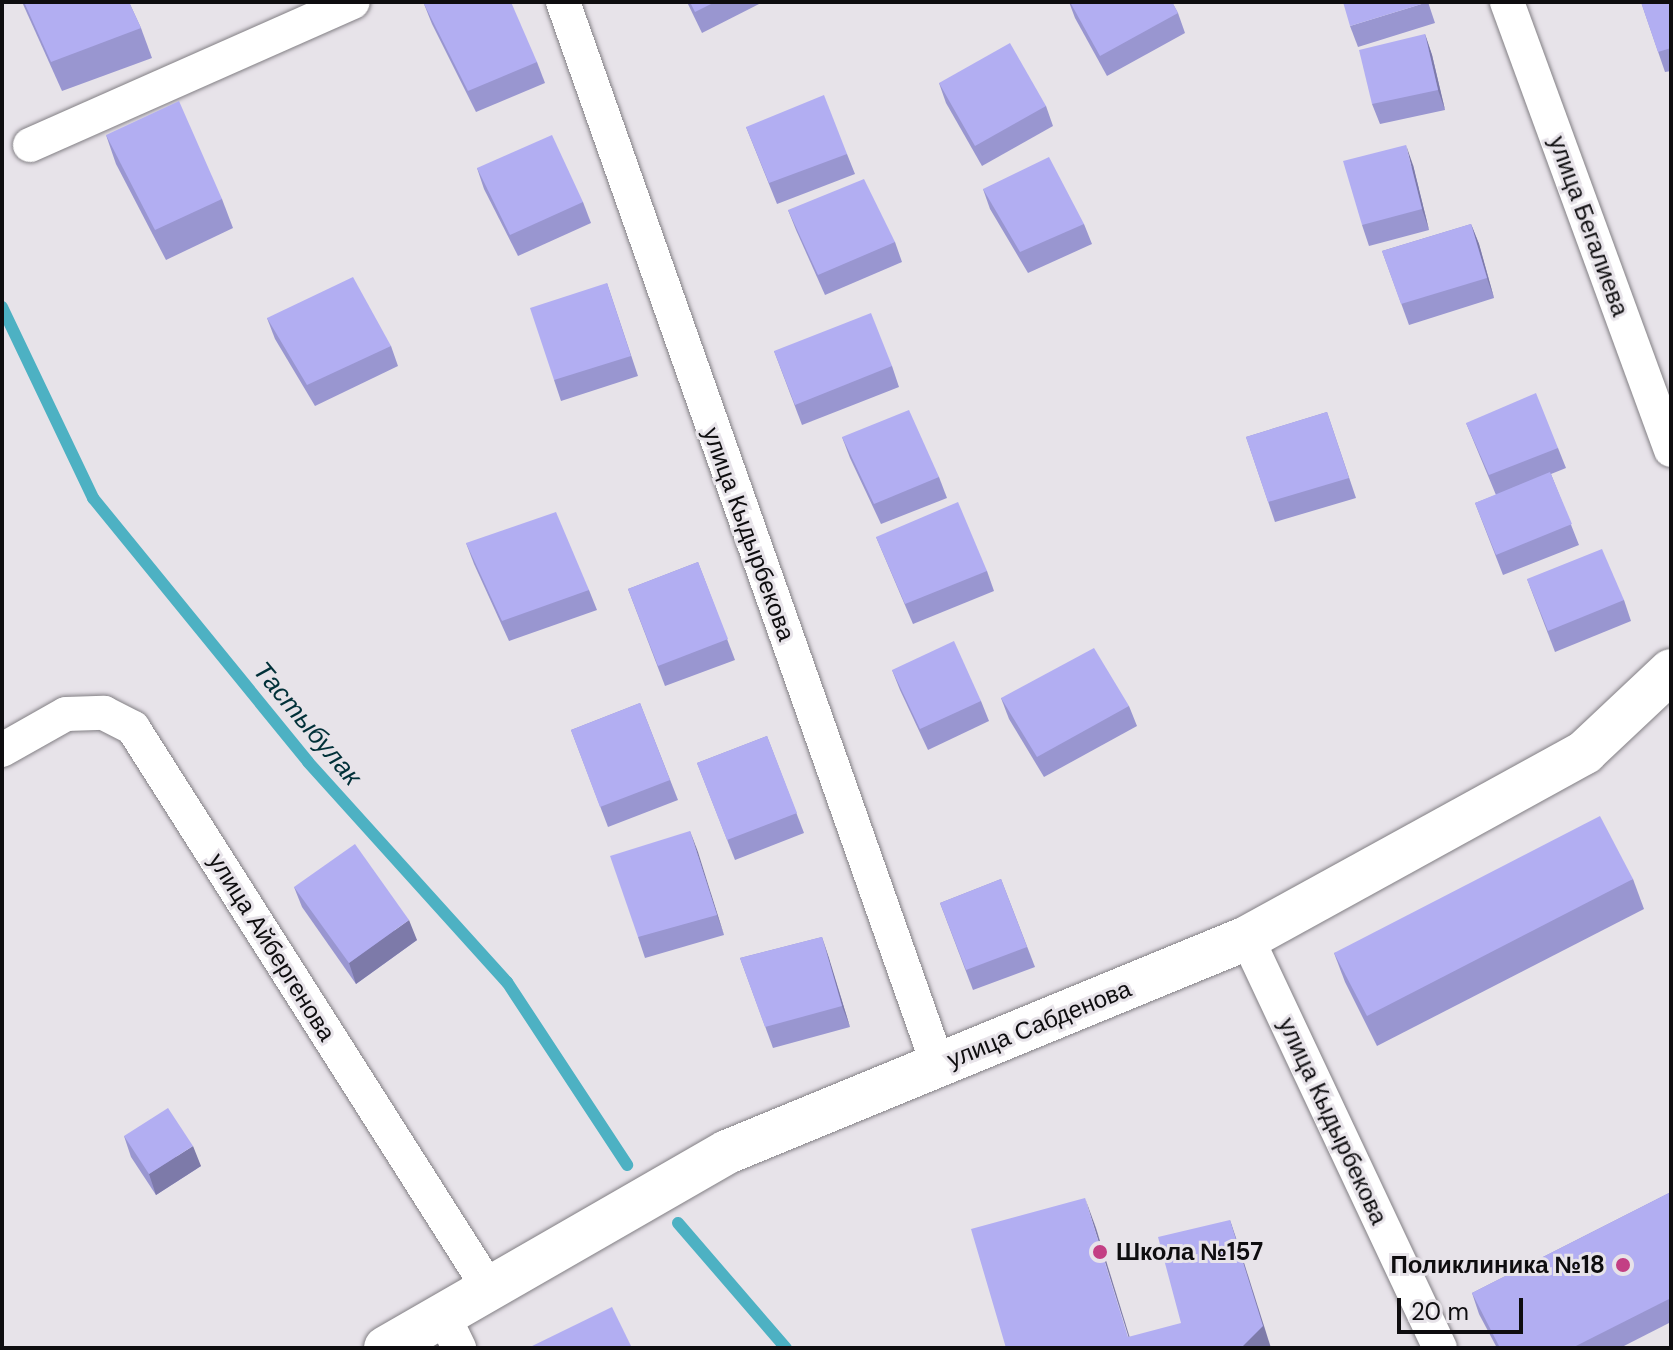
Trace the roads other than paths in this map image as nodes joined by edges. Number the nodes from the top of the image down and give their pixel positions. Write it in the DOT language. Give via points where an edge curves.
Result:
graph roads {
  1 [pos="353,2"];
  2 [pos="563,2"];
  3 [pos="1507,2"];
  4 [pos="30,145"];
  5 [pos="1671,450"];
  6 [pos="1671,671"];
  7 [pos="2,750"];
  8 [pos="1247,938"];
  9 [pos="938,1065"];
  10 [pos="488,1287"];
  11 [pos="451,1332"];
  12 [pos="386,1348"];
  13 [pos="1440,1348"];
  1 -- 4 [label="street"];
  2 -- 9 [label="street, улица Кыдырбекова"];
  3 -- 5 [label="street, улица Бегалиева"];
  6 -- 8 [label="street, улица Сабденова" via="1585,752"];
  7 -- 10 [label="street, улица Айбергенова" via="66,714 104,713 133,728"];
  8 -- 9 [label="street, улица Сабденова"];
  8 -- 13 [label="street, улица Кыдырбекова"];
  9 -- 10 [label="street, улица Сабденова" via="727,1152"];
  10 -- 11 [label="street, улица Сабденова"];
  11 -- 12 [label="street, улица Сабденова"];
}
